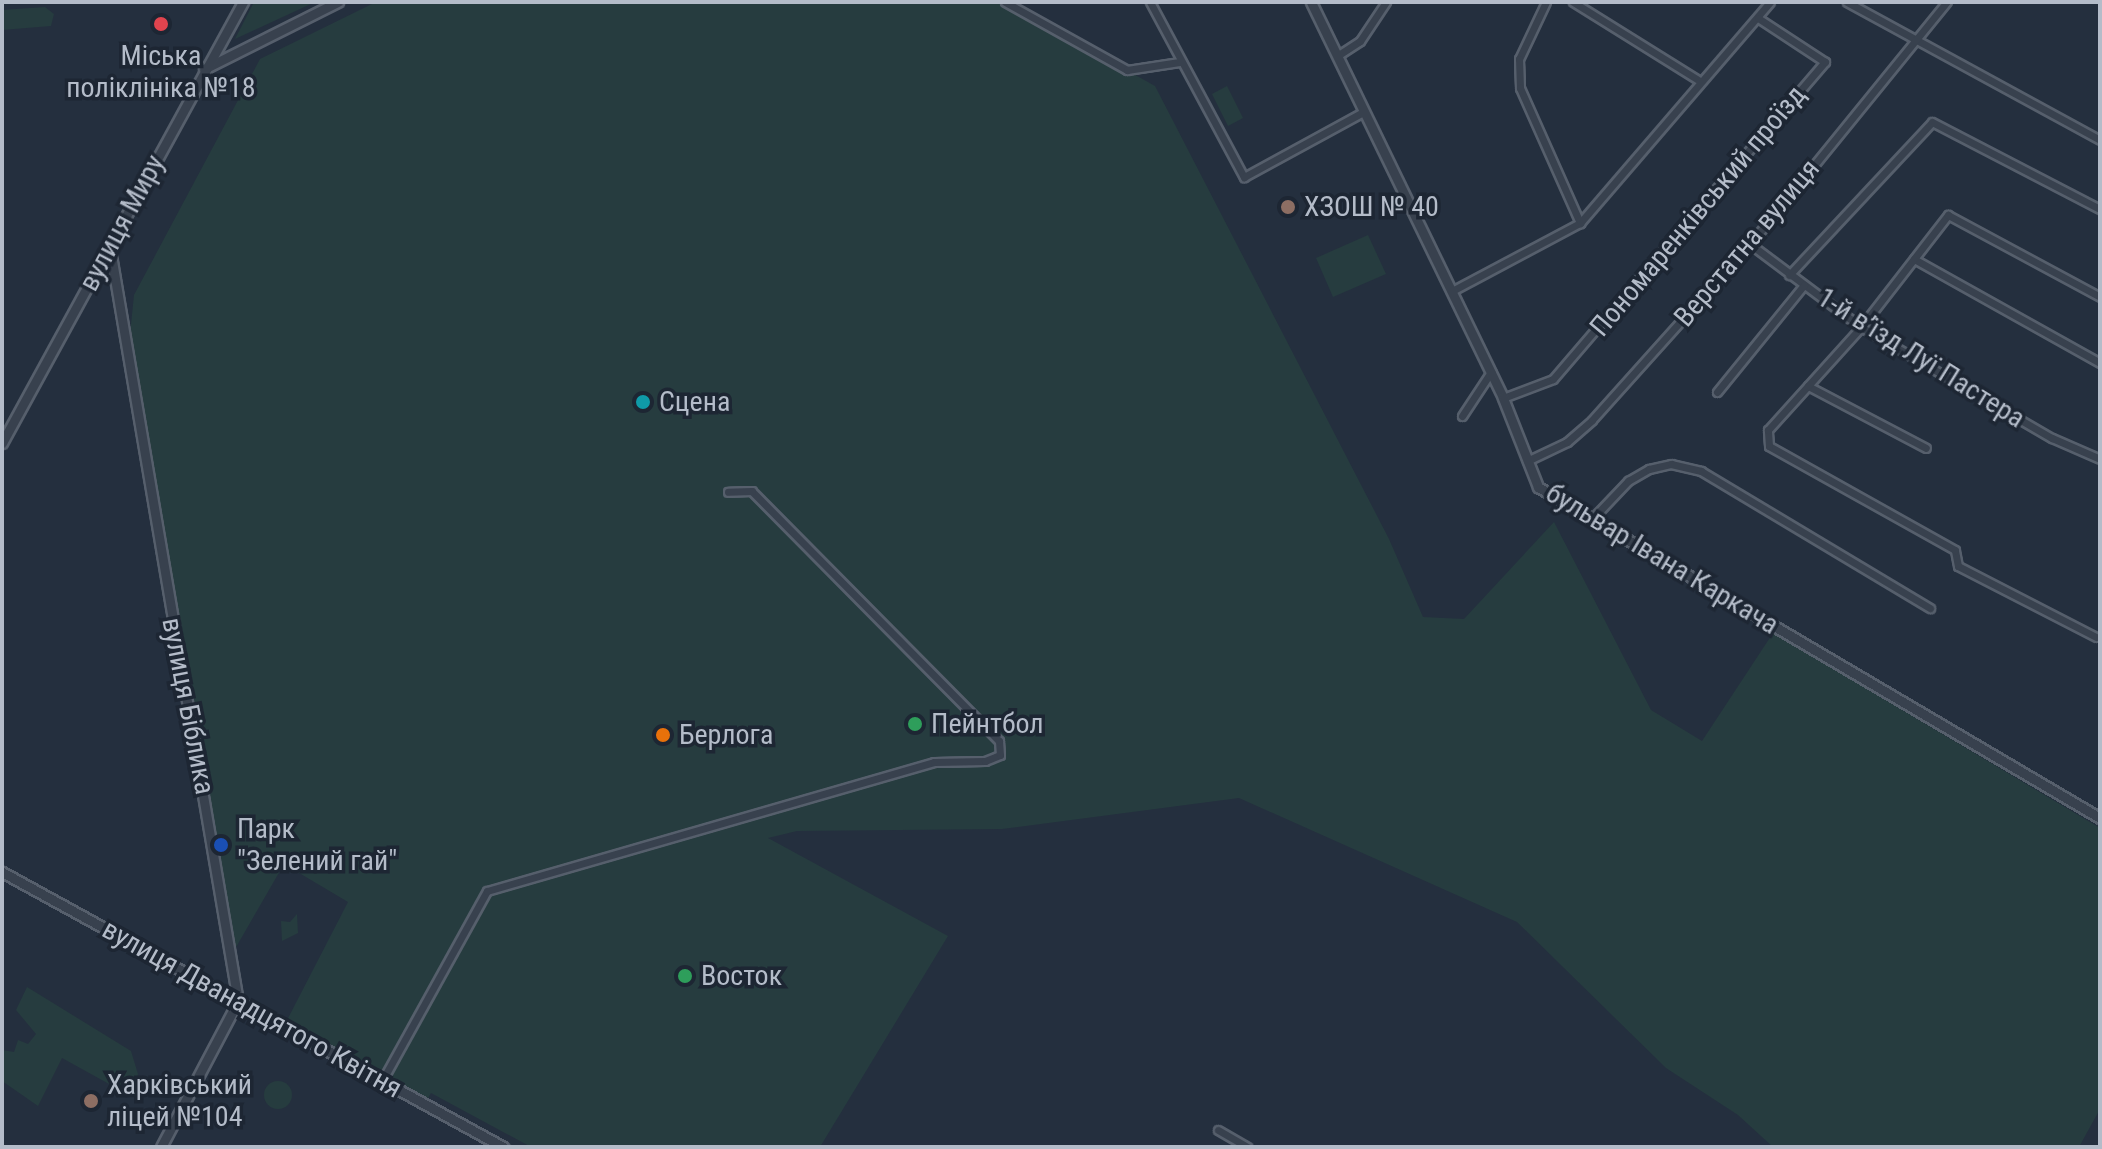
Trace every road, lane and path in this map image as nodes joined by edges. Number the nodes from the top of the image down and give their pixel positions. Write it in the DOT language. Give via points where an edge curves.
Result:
graph roads {
  1 [pos="243,2"];
  2 [pos="338,2"];
  3 [pos="1005,2"];
  4 [pos="1150,2"];
  5 [pos="1311,2"];
  6 [pos="1386,2"];
  7 [pos="1546,2"];
  8 [pos="1573,2"];
  9 [pos="1770,2"];
  10 [pos="1847,2"];
  11 [pos="1947,2"];
  12 [pos="1758,18"];
  13 [pos="1916,39"];
  14 [pos="1337,56"];
  15 [pos="1179,62"];
  16 [pos="204,69"];
  17 [pos="1700,81"];
  18 [pos="1363,112"];
  19 [pos="2100,140"];
  20 [pos="2100,209"];
  21 [pos="1580,223"];
  22 [pos="1750,244"];
  23 [pos="110,249"];
  24 [pos="1914,259"];
  25 [pos="1789,275"];
  26 [pos="1804,285"];
  27 [pos="1452,291"];
  28 [pos="2100,297"];
  29 [pos="1861,327"];
  30 [pos="2100,363"];
  31 [pos="1491,372"];
  32 [pos="1808,386"];
  33 [pos="1717,392"];
  34 [pos="1503,398"];
  35 [pos="1462,416"];
  36 [pos="2,443"];
  37 [pos="1926,448"];
  38 [pos="2100,459"];
  39 [pos="1527,461"];
  40 [pos="728,492"];
  41 [pos="1591,520"];
  42 [pos="1930,608"];
  43 [pos="2096,637"];
  44 [pos="2100,818"];
  45 [pos="2,872"];
  46 [pos="238,1001"];
  47 [pos="382,1081"];
  48 [pos="1218,1130"];
  49 [pos="161,1147"];
  50 [pos="503,1147"];
  51 [pos="1247,1147"];
  1 -- 16 [label="street, вулиця Миру"];
  2 -- 16 [label="street"];
  3 -- 15 [label="street" via="1127,70"];
  4 -- 15 [label="street"];
  5 -- 14 [label="street, бульвар Івана Каркача"];
  6 -- 14 [label="street" via="1360,41"];
  7 -- 21 [label="street" via="1519,59 1520,88"];
  8 -- 17 [label="street"];
  9 -- 12 [label="street"];
  10 -- 13 [label="street"];
  11 -- 13 [label="street, Верстатна вулиця"];
  12 -- 17 [label="street"];
  12 -- 34 [label="street, Пономаренківський проїзд" via="1825,62 1553,379"];
  13 -- 19 [label="street"];
  13 -- 22 [label="street, Верстатна вулиця"];
  14 -- 18 [label="street, бульвар Івана Каркача"];
  15 -- 18 [label="street" via="1244,177"];
  16 -- 23 [label="street, вулиця Миру"];
  17 -- 21 [label="street"];
  18 -- 27 [label="street, бульвар Івана Каркача"];
  20 -- 25 [label="street" via="1932,122"];
  21 -- 27 [label="street"];
  22 -- 25 [label="street, 1-й в’їзд Луї Пастера"];
  22 -- 39 [label="street, Верстатна вулиця" via="1580,433"];
  23 -- 36 [label="street, вулиця Миру"];
  23 -- 46 [label="street, вулиця Біблика"];
  24 -- 28 [label="street" via="1948,215"];
  24 -- 29 [label="street"];
  24 -- 30 [label="street"];
  25 -- 26 [label="street, 1-й в’їзд Луї Пастера"];
  26 -- 29 [label="street, 1-й в’їзд Луї Пастера"];
  26 -- 33 [label="street"];
  27 -- 31 [label="street, бульвар Івана Каркача"];
  29 -- 32 [label="street"];
  29 -- 38 [label="street, 1-й в’їзд Луї Пастера" via="2052,438"];
  31 -- 34 [label="street, бульвар Івана Каркача"];
  31 -- 35 [label="street"];
  32 -- 37 [label="street"];
  32 -- 43 [label="street" via="1768,430 1769,446 1955,550 1958,566"];
  34 -- 39 [label="street, бульвар Івана Каркача"];
  39 -- 41 [label="street, бульвар Івана Каркача" via="1538,487"];
  40 -- 47 [label="street" via="752,491 999,741 1000,755 985,761 920,765 487,891"];
  41 -- 42 [label="street" via="1628,481 1649,469 1671,464 1701,471"];
  41 -- 44 [label="street, бульвар Івана Каркача"];
  45 -- 46 [label="street, вулиця Дванадцятого Квітня"];
  46 -- 47 [label="street, вулиця Дванадцятого Квітня"];
  46 -- 49 [label="street"];
  47 -- 50 [label="street, вулиця Дванадцятого Квітня"];
  48 -- 51 [label="street"];
}
